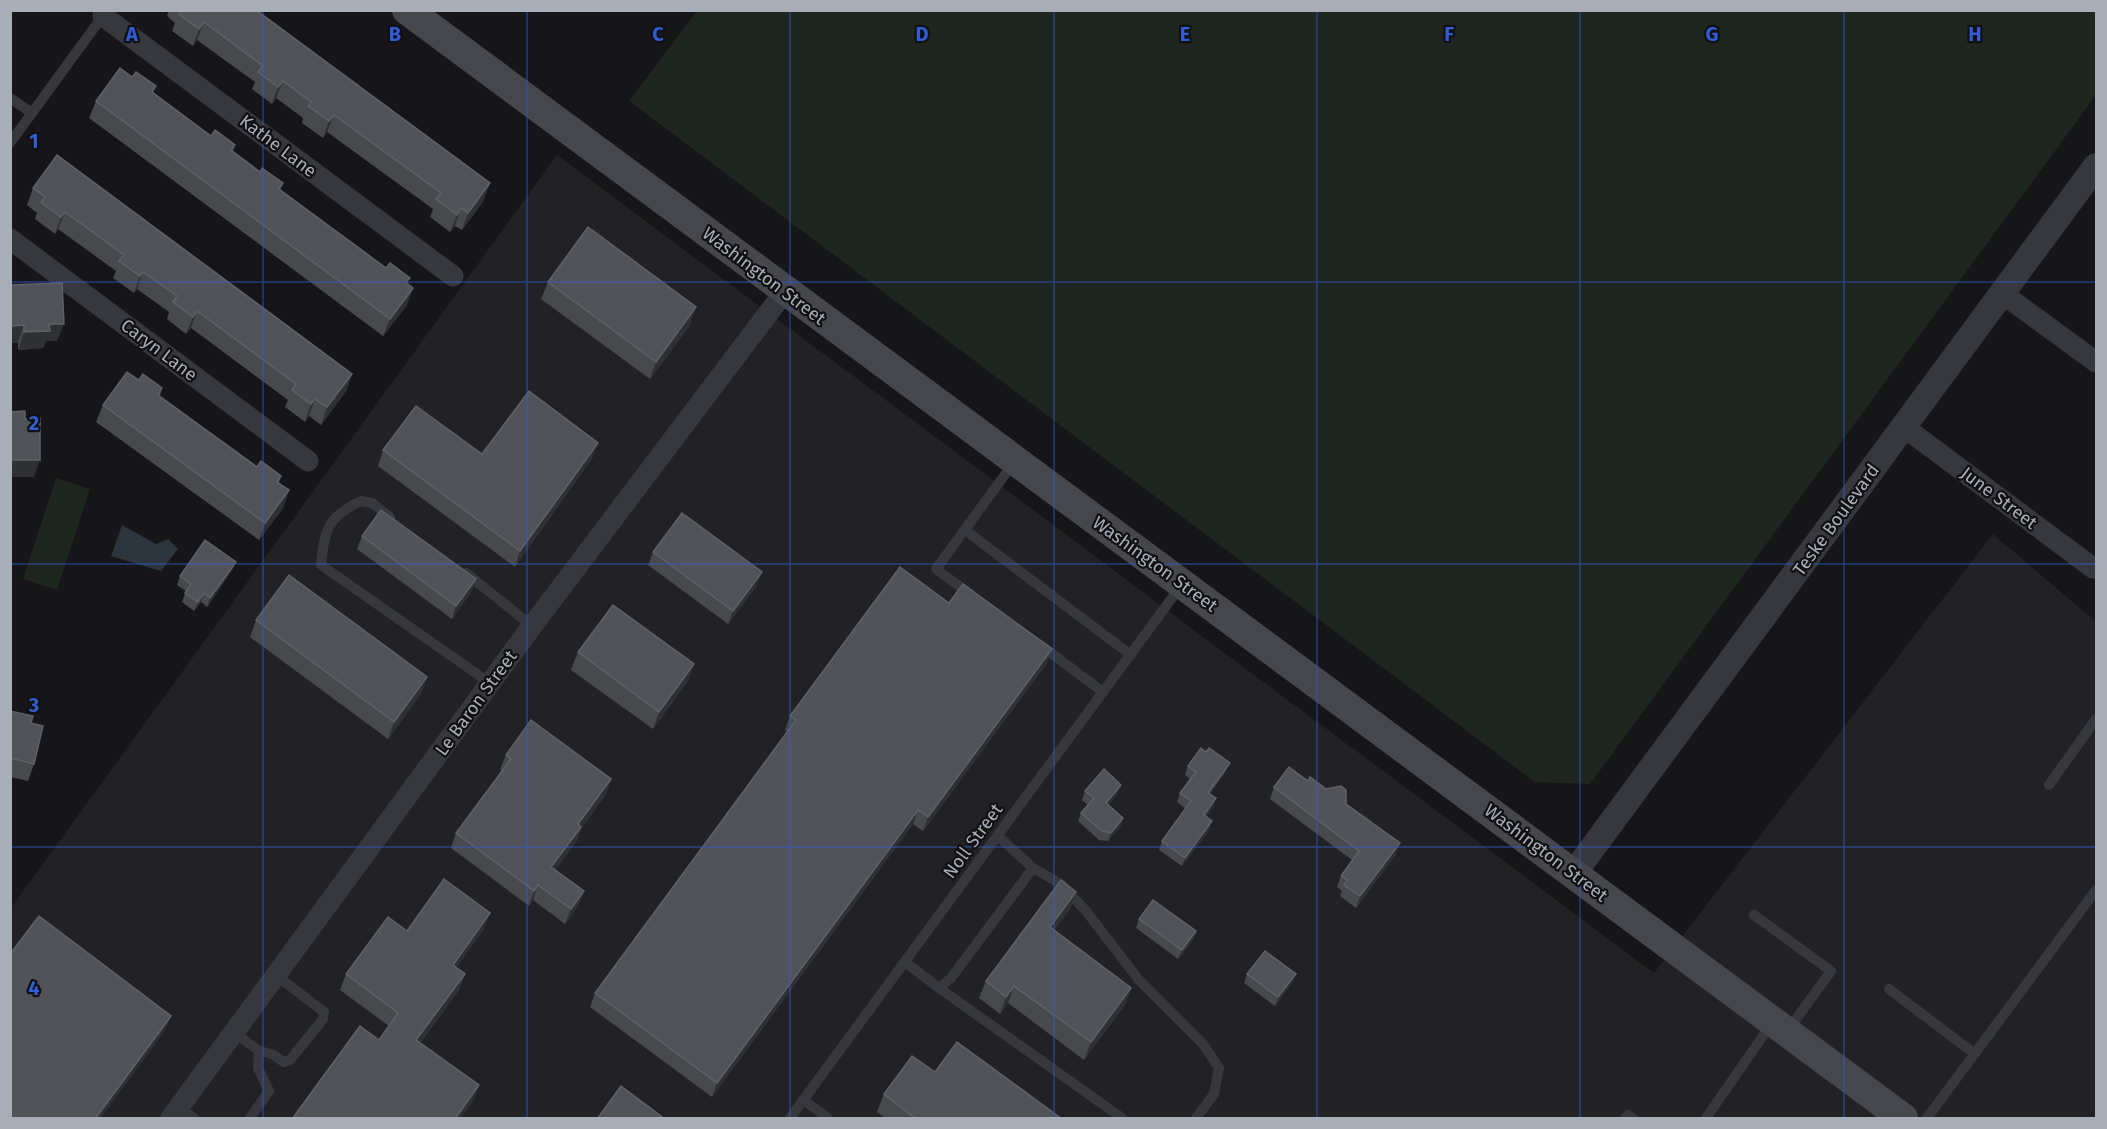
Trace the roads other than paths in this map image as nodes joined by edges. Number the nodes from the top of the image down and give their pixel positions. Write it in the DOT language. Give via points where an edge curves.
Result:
graph roads {
  1 [pos="407,10"];
  2 [pos="104,13"];
  3 [pos="10,98"];
  4 [pos="32,113"];
  5 [pos="10,143"];
  6 [pos="2097,166"];
  7 [pos="10,239"];
  8 [pos="453,276"];
  9 [pos="785,291"];
  10 [pos="2003,294"];
  11 [pos="2097,362"];
  12 [pos="1904,427"];
  13 [pos="308,461"];
  14 [pos="1015,461"];
  15 [pos="400,524"];
  16 [pos="965,530"];
  17 [pos="457,567"];
  18 [pos="2093,568"];
  19 [pos="1182,584"];
  20 [pos="983,603"];
  21 [pos="532,626"];
  22 [pos="1029,637"];
  23 [pos="1131,655"];
  24 [pos="490,683"];
  25 [pos="1103,692"];
  26 [pos="2097,719"];
  27 [pos="2049,785"];
  28 [pos="998,836"];
  29 [pos="1034,868"];
  30 [pos="1574,873"];
  31 [pos="2097,890"];
  32 [pos="1754,915"];
  33 [pos="905,962"];
  34 [pos="276,975"];
  35 [pos="939,988"];
  36 [pos="1889,989"];
  37 [pos="1779,1028"];
  38 [pos="234,1032"];
  39 [pos="258,1050"];
  40 [pos="1974,1054"];
  41 [pos="803,1101"];
  42 [pos="181,1115"];
  43 [pos="250,1119"];
  44 [pos="790,1119"];
  45 [pos="828,1119"];
  46 [pos="1122,1119"];
  47 [pos="1196,1119"];
  48 [pos="1625,1119"];
  49 [pos="1633,1119"];
  50 [pos="1706,1119"];
  51 [pos="1903,1119"];
  52 [pos="1927,1119"];
  1 -- 9 [label="main road, Washington Street"];
  2 -- 4 [label="lane"];
  2 -- 8 [label="street, Kathe Lane"];
  3 -- 4 [label="lane"];
  4 -- 5 [label="lane"];
  6 -- 10 [label="street, Teske Boulevard"];
  7 -- 13 [label="street, Caryn Lane"];
  9 -- 14 [label="main road, Washington Street"];
  9 -- 21 [label="street, Le Baron Street"];
  10 -- 11 [label="street"];
  10 -- 12 [label="street, Teske Boulevard"];
  12 -- 18 [label="street, June Street"];
  12 -- 30 [label="street, Teske Boulevard"];
  14 -- 16 [label="lane"];
  14 -- 19 [label="main road, Washington Street"];
  15 -- 24 [label="lane" via="372,503 361,501 342,510 327,527 321,565"];
  16 -- 20 [label="lane" via="936,569"];
  16 -- 23 [label="lane"];
  17 -- 21 [label="lane"];
  19 -- 23 [label="lane, Noll Street"];
  19 -- 30 [label="main road, Washington Street"];
  21 -- 24 [label="street, Le Baron Street"];
  22 -- 25 [label="lane"];
  23 -- 25 [label="lane, Noll Street"];
  24 -- 34 [label="street, Le Baron Street"];
  25 -- 28 [label="lane, Noll Street"];
  26 -- 27 [label="lane"];
  28 -- 29 [label="lane"];
  28 -- 33 [label="lane, Noll Street"];
  29 -- 35 [label="lane" via="951,978"];
  29 -- 47 [label="lane" via="1061,884 1086,911 1139,980 1203,1044 1219,1068 1214,1094"];
  30 -- 37 [label="main road, Washington Street"];
  31 -- 40 [label="lane"];
  32 -- 37 [label="lane" via="1831,971"];
  33 -- 35 [label="lane"];
  33 -- 41 [label="lane, Noll Street"];
  34 -- 38 [label="street, Le Baron Street"];
  34 -- 39 [label="lane" via="324,1012 290,1060 284,1062"];
  35 -- 46 [label="lane"];
  36 -- 40 [label="lane"];
  37 -- 50 [label="lane"];
  37 -- 51 [label="main road, Washington Street"];
  38 -- 39 [label="lane"];
  38 -- 42 [label="street, Le Baron Street"];
  39 -- 43 [label="lane" via="258,1068 269,1091"];
  40 -- 52 [label="lane"];
  41 -- 44 [label="lane, Noll Street"];
  41 -- 45 [label="lane"];
  48 -- 49 [label="lane" via="1628,1115"];
}
